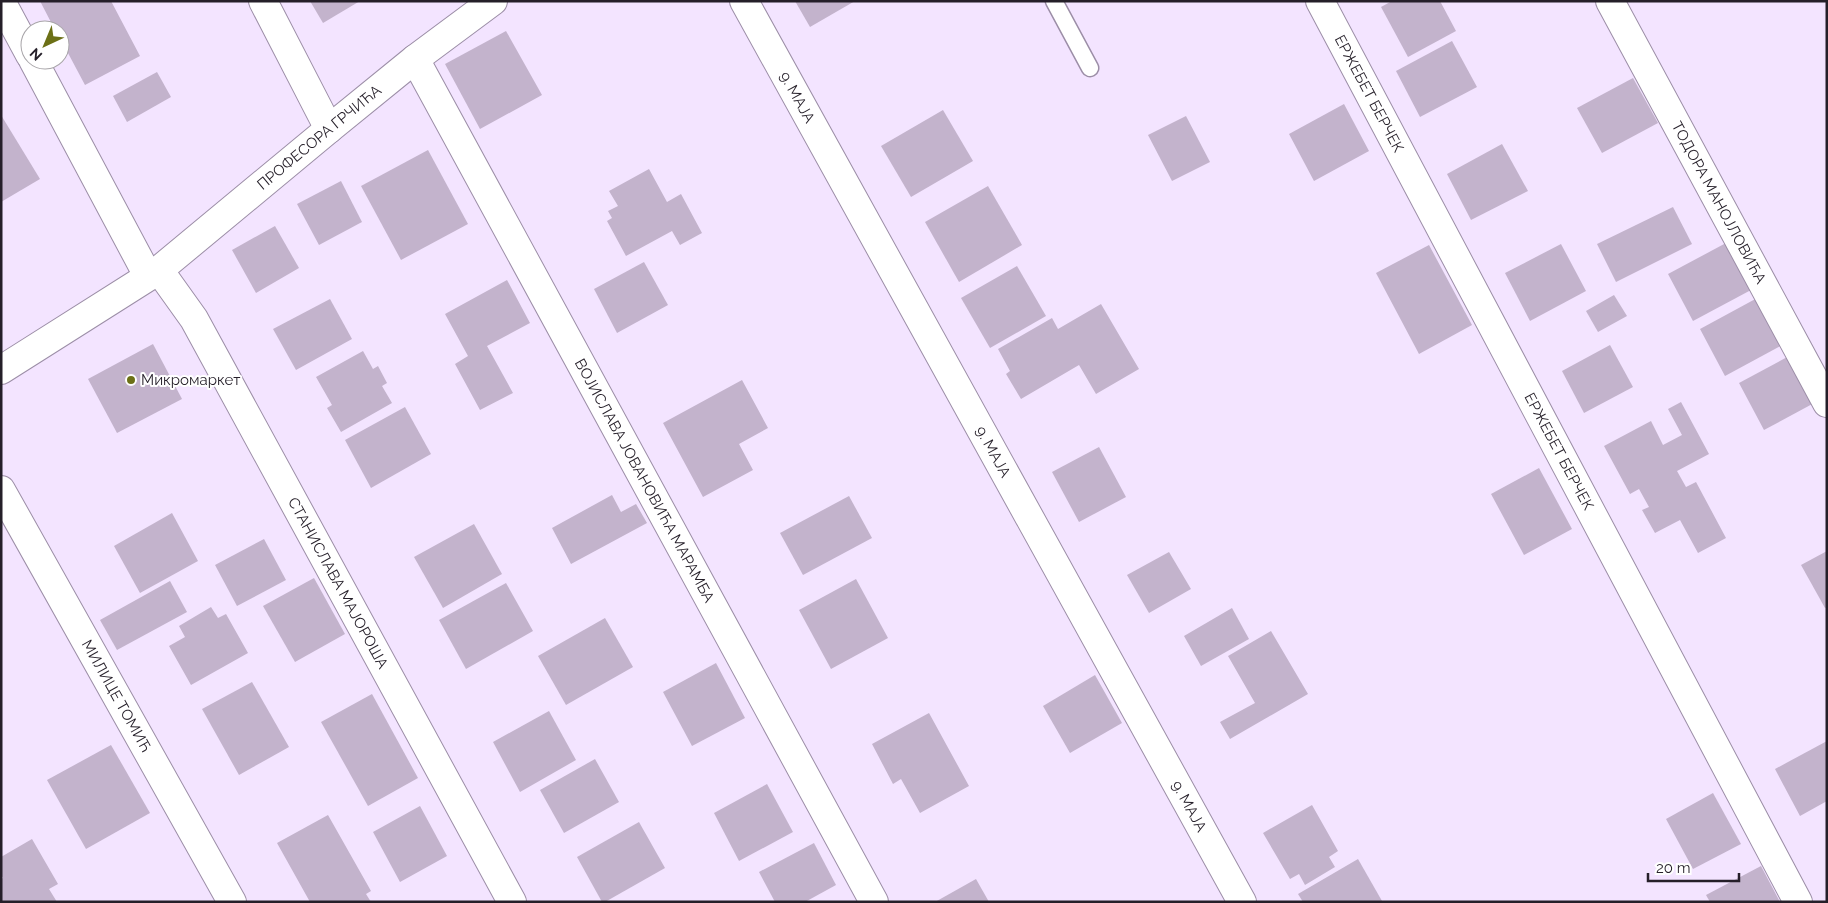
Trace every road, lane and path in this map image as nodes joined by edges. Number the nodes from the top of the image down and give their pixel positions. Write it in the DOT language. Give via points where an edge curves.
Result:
graph roads {
  1 [pos="1,1"];
  2 [pos="263,1"];
  3 [pos="492,1"];
  4 [pos="744,1"];
  5 [pos="1054,1"];
  6 [pos="1320,1"];
  7 [pos="1610,1"];
  8 [pos="20,36"];
  9 [pos="415,60"];
  10 [pos="1090,68"];
  11 [pos="39,70"];
  12 [pos="329,128"];
  13 [pos="154,273"];
  14 [pos="1,370"];
  15 [pos="1827,403"];
  16 [pos="1,490"];
  17 [pos="232,902"];
  18 [pos="512,902"];
  19 [pos="874,902"];
  20 [pos="1242,902"];
  21 [pos="1798,902"];
  1 -- 8 [label="street"];
  2 -- 12 [label="street"];
  3 -- 9 [label="street, ПРОФЕСОРА ГРЧИЋА"];
  4 -- 20 [label="street, 9. МАЈА"];
  5 -- 10 [label="lane"];
  6 -- 21 [label="street, ЕРЖЕБЕТ БЕРЧЕК"];
  7 -- 15 [label="street, ТОДОРА МАНОЈЛОВИЋА"];
  9 -- 12 [label="street, ПРОФЕСОРА ГРЧИЋА"];
  9 -- 19 [label="street, ВОЈИСЛАВА ЈОВАНОВИЋА МАРАМБА"];
  11 -- 13 [label="street"];
  12 -- 13 [label="street, ПРОФЕСОРА ГРЧИЋА"];
  13 -- 14 [label="street, ПРОФЕСОРА ГРЧИЋА"];
  13 -- 18 [label="street, СТАНИСЛАВА МАЈОРОША" via="194,319"];
  16 -- 17 [label="street, МИЛИЦЕ ТОМИЋ"];
}
